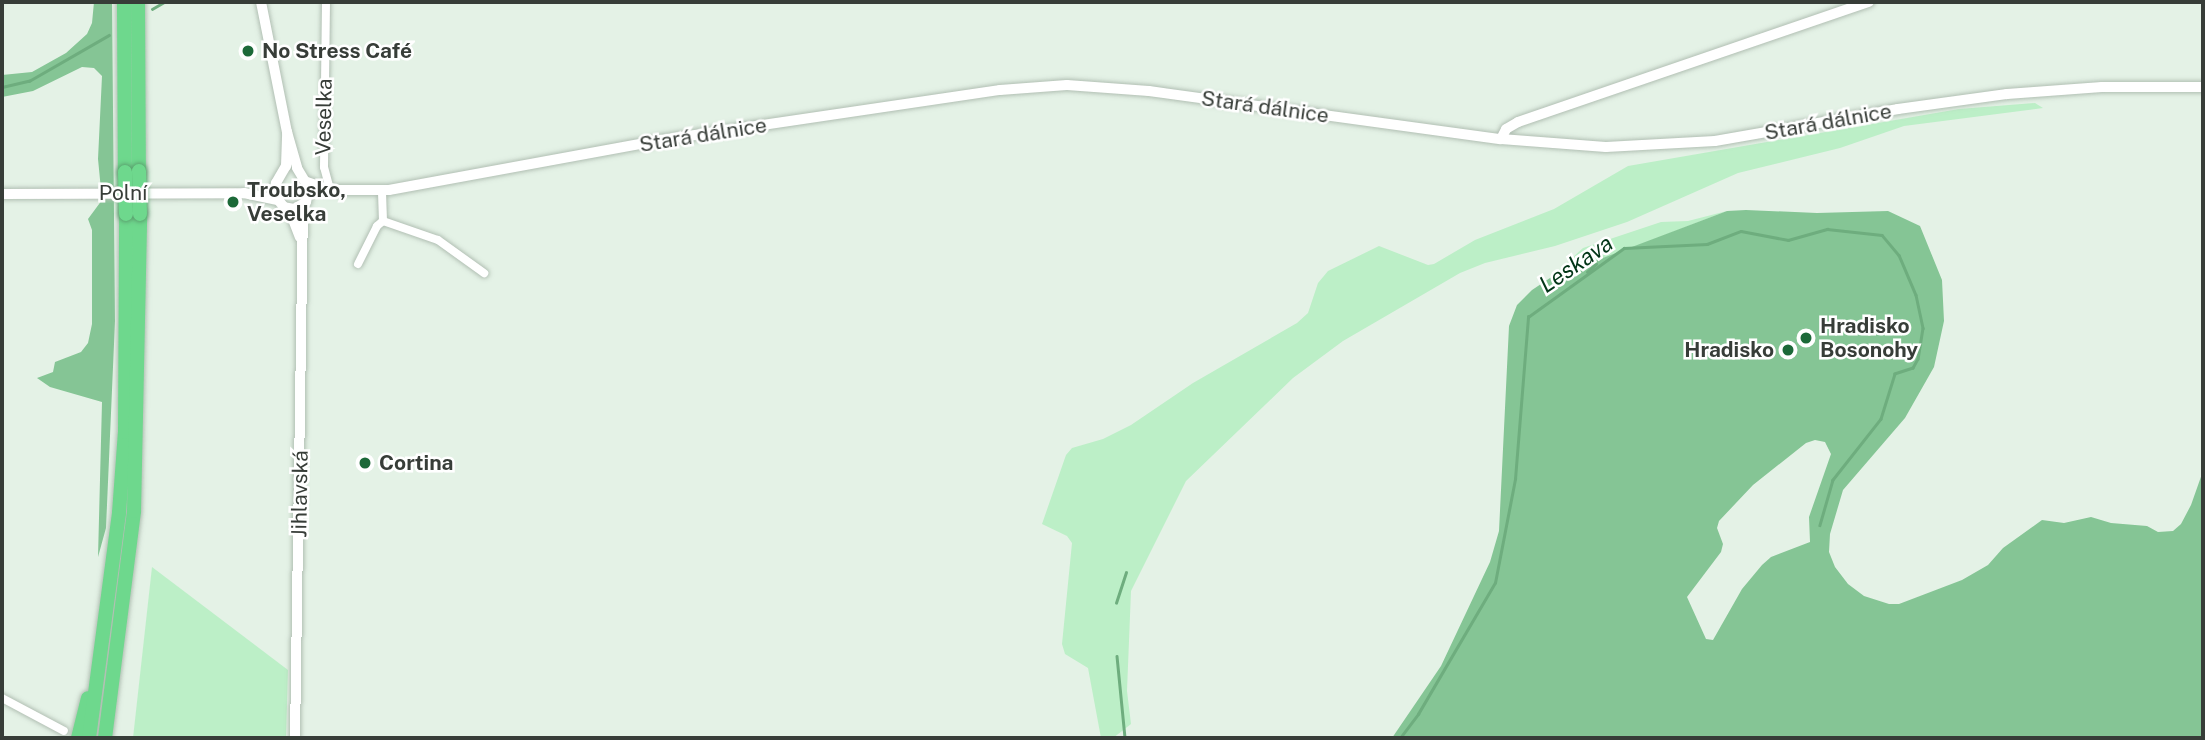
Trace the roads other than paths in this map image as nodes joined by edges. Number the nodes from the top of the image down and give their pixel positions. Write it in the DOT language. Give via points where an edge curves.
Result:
graph roads {
  1 [pos="124,2"];
  2 [pos="138,2"];
  3 [pos="261,2"];
  4 [pos="326,2"];
  5 [pos="1869,2"];
  6 [pos="2203,87"];
  7 [pos="287,132"];
  8 [pos="1501,139"];
  9 [pos="132,172"];
  10 [pos="304,179"];
  11 [pos="279,180"];
  12 [pos="330,190"];
  13 [pos="382,191"];
  14 [pos="244,193"];
  15 [pos="2,194"];
  16 [pos="276,200"];
  17 [pos="306,202"];
  18 [pos="289,209"];
  19 [pos="133,214"];
  20 [pos="383,221"];
  21 [pos="303,250"];
  22 [pos="359,264"];
  23 [pos="484,273"];
  24 [pos="103,646"];
  25 [pos="112,690"];
  26 [pos="2,698"];
  27 [pos="64,730"];
  28 [pos="78,738"];
  29 [pos="89,738"];
  30 [pos="105,738"];
  31 [pos="111,738"];
  32 [pos="296,738"];
  1 -- 9 [label="highway"];
  2 -- 9 [label="highway"];
  3 -- 7 [label="main road, Jihlavská"];
  4 -- 12 [label="street, Veselka" via="324,167"];
  5 -- 8 [label="main road" via="1518,122 1506,129"];
  6 -- 8 [label="main road, Stará dálnice" via="2007,94 1672,145 1606,147"];
  7 -- 10 [label="main road, Jihlavská"];
  7 -- 11 [label="main road, Jihlavská"];
  8 -- 13 [label="main road, Stará dálnice" via="1149,91 1067,85 1000,90 661,141"];
  9 -- 19 [label="highway, bridge"];
  10 -- 11 [label="main road" via="292,173"];
  10 -- 12 [label="main road, Stará dálnice"];
  10 -- 17 [label="main road, Jihlavská"];
  11 -- 14 [label="main road, Polní"];
  11 -- 16 [label="main road, Jihlavská"];
  12 -- 13 [label="main road, Stará dálnice"];
  12 -- 17 [label="main road, Stará dálnice"];
  13 -- 20 [label="street"];
  14 -- 15 [label="main road, Polní"];
  14 -- 16 [label="main road, Polní"];
  16 -- 18 [label="main road"];
  17 -- 18 [label="main road"];
  17 -- 21 [label="main road, Jihlavská"];
  18 -- 21 [label="main road, Jihlavská"];
  19 -- 24 [label="highway" via="125,432"];
  19 -- 25 [label="highway" via="138,419 134,511"];
  20 -- 22 [label="street"];
  20 -- 23 [label="street" via="438,240"];
  21 -- 32 [label="main road, Jihlavská"];
  24 -- 28 [label="highway"];
  24 -- 29 [label="highway"];
  25 -- 30 [label="highway"];
  25 -- 31 [label="highway"];
  26 -- 27 [label="street"];
}
